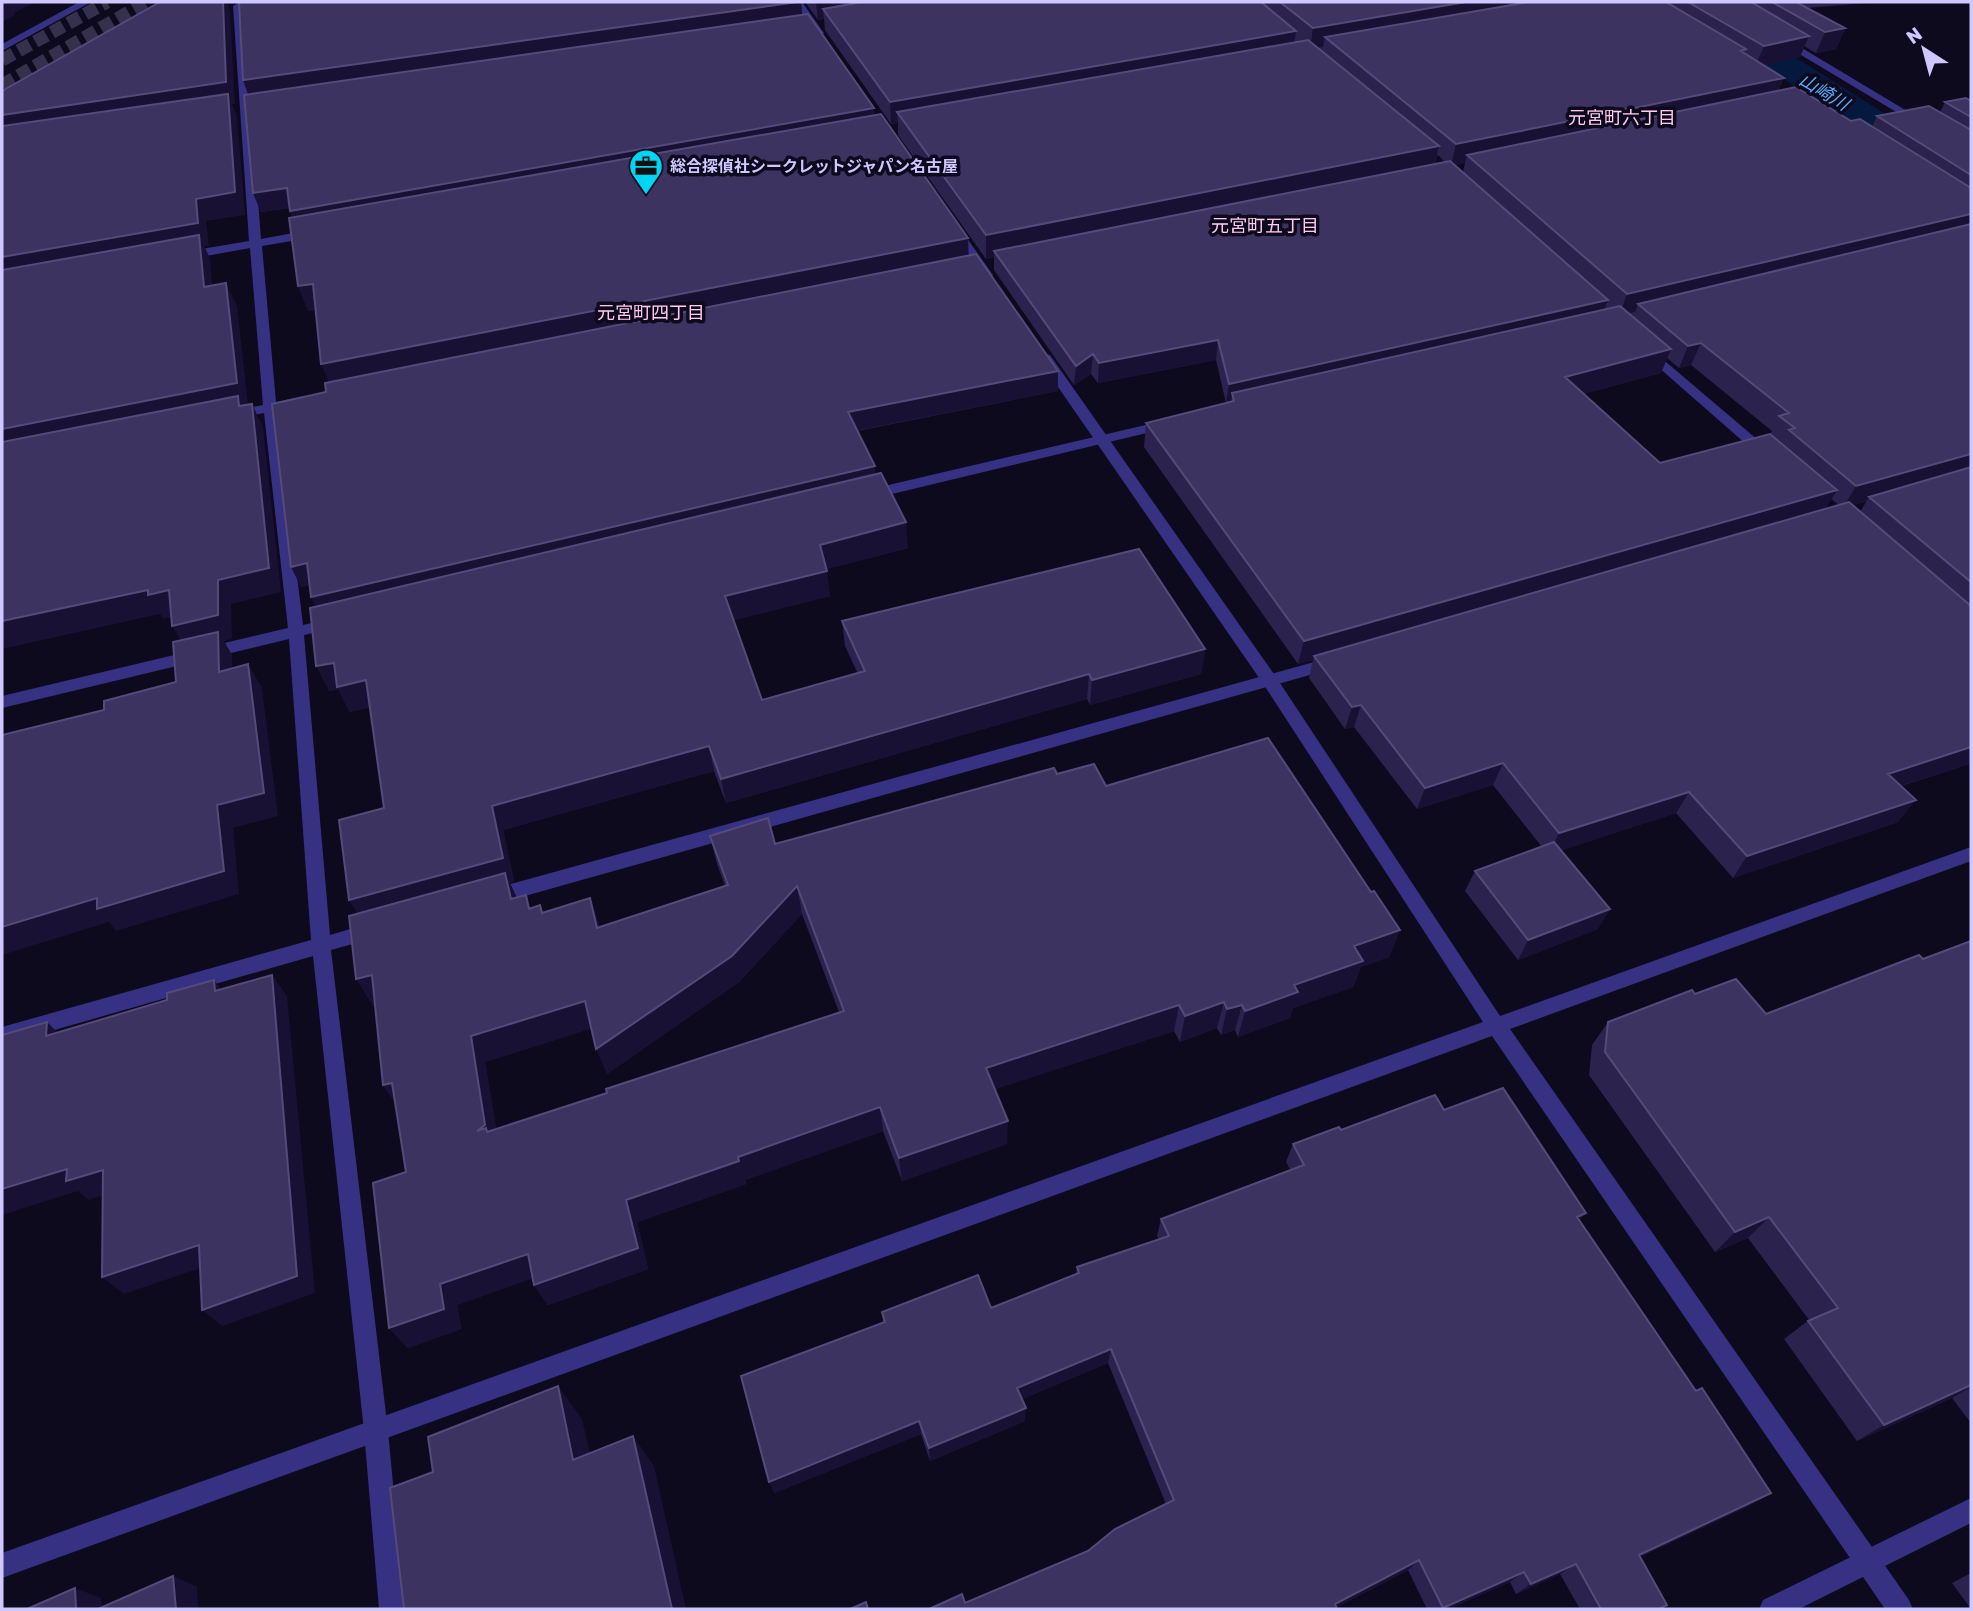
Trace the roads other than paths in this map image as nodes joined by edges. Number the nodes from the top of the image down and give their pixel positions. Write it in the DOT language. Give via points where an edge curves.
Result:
graph roads {
  1 [pos="86,2"];
  2 [pos="797,2"];
  3 [pos="238,5"];
  4 [pos="1775,36"];
  5 [pos="2,48"];
  6 [pos="829,48"];
  7 [pos="1937,132"];
  8 [pos="942,210"];
  9 [pos="325,231"];
  10 [pos="256,243"];
  11 [pos="176,258"];
  12 [pos="996,287"];
  13 [pos="1635,340"];
  14 [pos="1033,341"];
  15 [pos="311,399"];
  16 [pos="270,407"];
  17 [pos="216,418"];
  18 [pos="1182,421"];
  19 [pos="1101,439"];
  20 [pos="1777,463"];
  21 [pos="846,500"];
  22 [pos="350,619"];
  23 [pos="296,632"];
  24 [pos="1350,658"];
  25 [pos="1270,681"];
  26 [pos="2,702"];
  27 [pos="1971,854"];
  28 [pos="482,900"];
  29 [pos="388,926"];
  30 [pos="321,944"];
  31 [pos="1497,1027"];
  32 [pos="2,1036"];
  33 [pos="376,1431"];
  34 [pos="1971,1510"];
  35 [pos="1867,1562"];
  36 [pos="2,1566"];
  37 [pos="392,1609"];
  38 [pos="1772,1609"];
  39 [pos="1900,1609"];
  1 -- 5 [label="street"];
  2 -- 6 [label="street"];
  3 -- 10 [label="street"];
  4 -- 7 [label="street"];
  8 -- 12 [label="street"];
  9 -- 10 [label="street"];
  10 -- 11 [label="street"];
  10 -- 16 [label="street"];
  13 -- 20 [label="street"];
  14 -- 19 [label="street"];
  15 -- 16 [label="street"];
  16 -- 17 [label="street"];
  16 -- 23 [label="street"];
  18 -- 19 [label="street"];
  19 -- 21 [label="street"];
  19 -- 25 [label="street"];
  22 -- 23 [label="street"];
  23 -- 26 [label="street"];
  23 -- 30 [label="street"];
  24 -- 25 [label="street"];
  25 -- 28 [label="street"];
  25 -- 31 [label="street"];
  27 -- 31 [label="street"];
  29 -- 30 [label="street"];
  30 -- 32 [label="street"];
  30 -- 33 [label="street"];
  31 -- 33 [label="street"];
  31 -- 35 [label="street"];
  33 -- 36 [label="street"];
  33 -- 37 [label="street"];
  34 -- 35 [label="street"];
  35 -- 38 [label="street"];
  35 -- 39 [label="street"];
}
